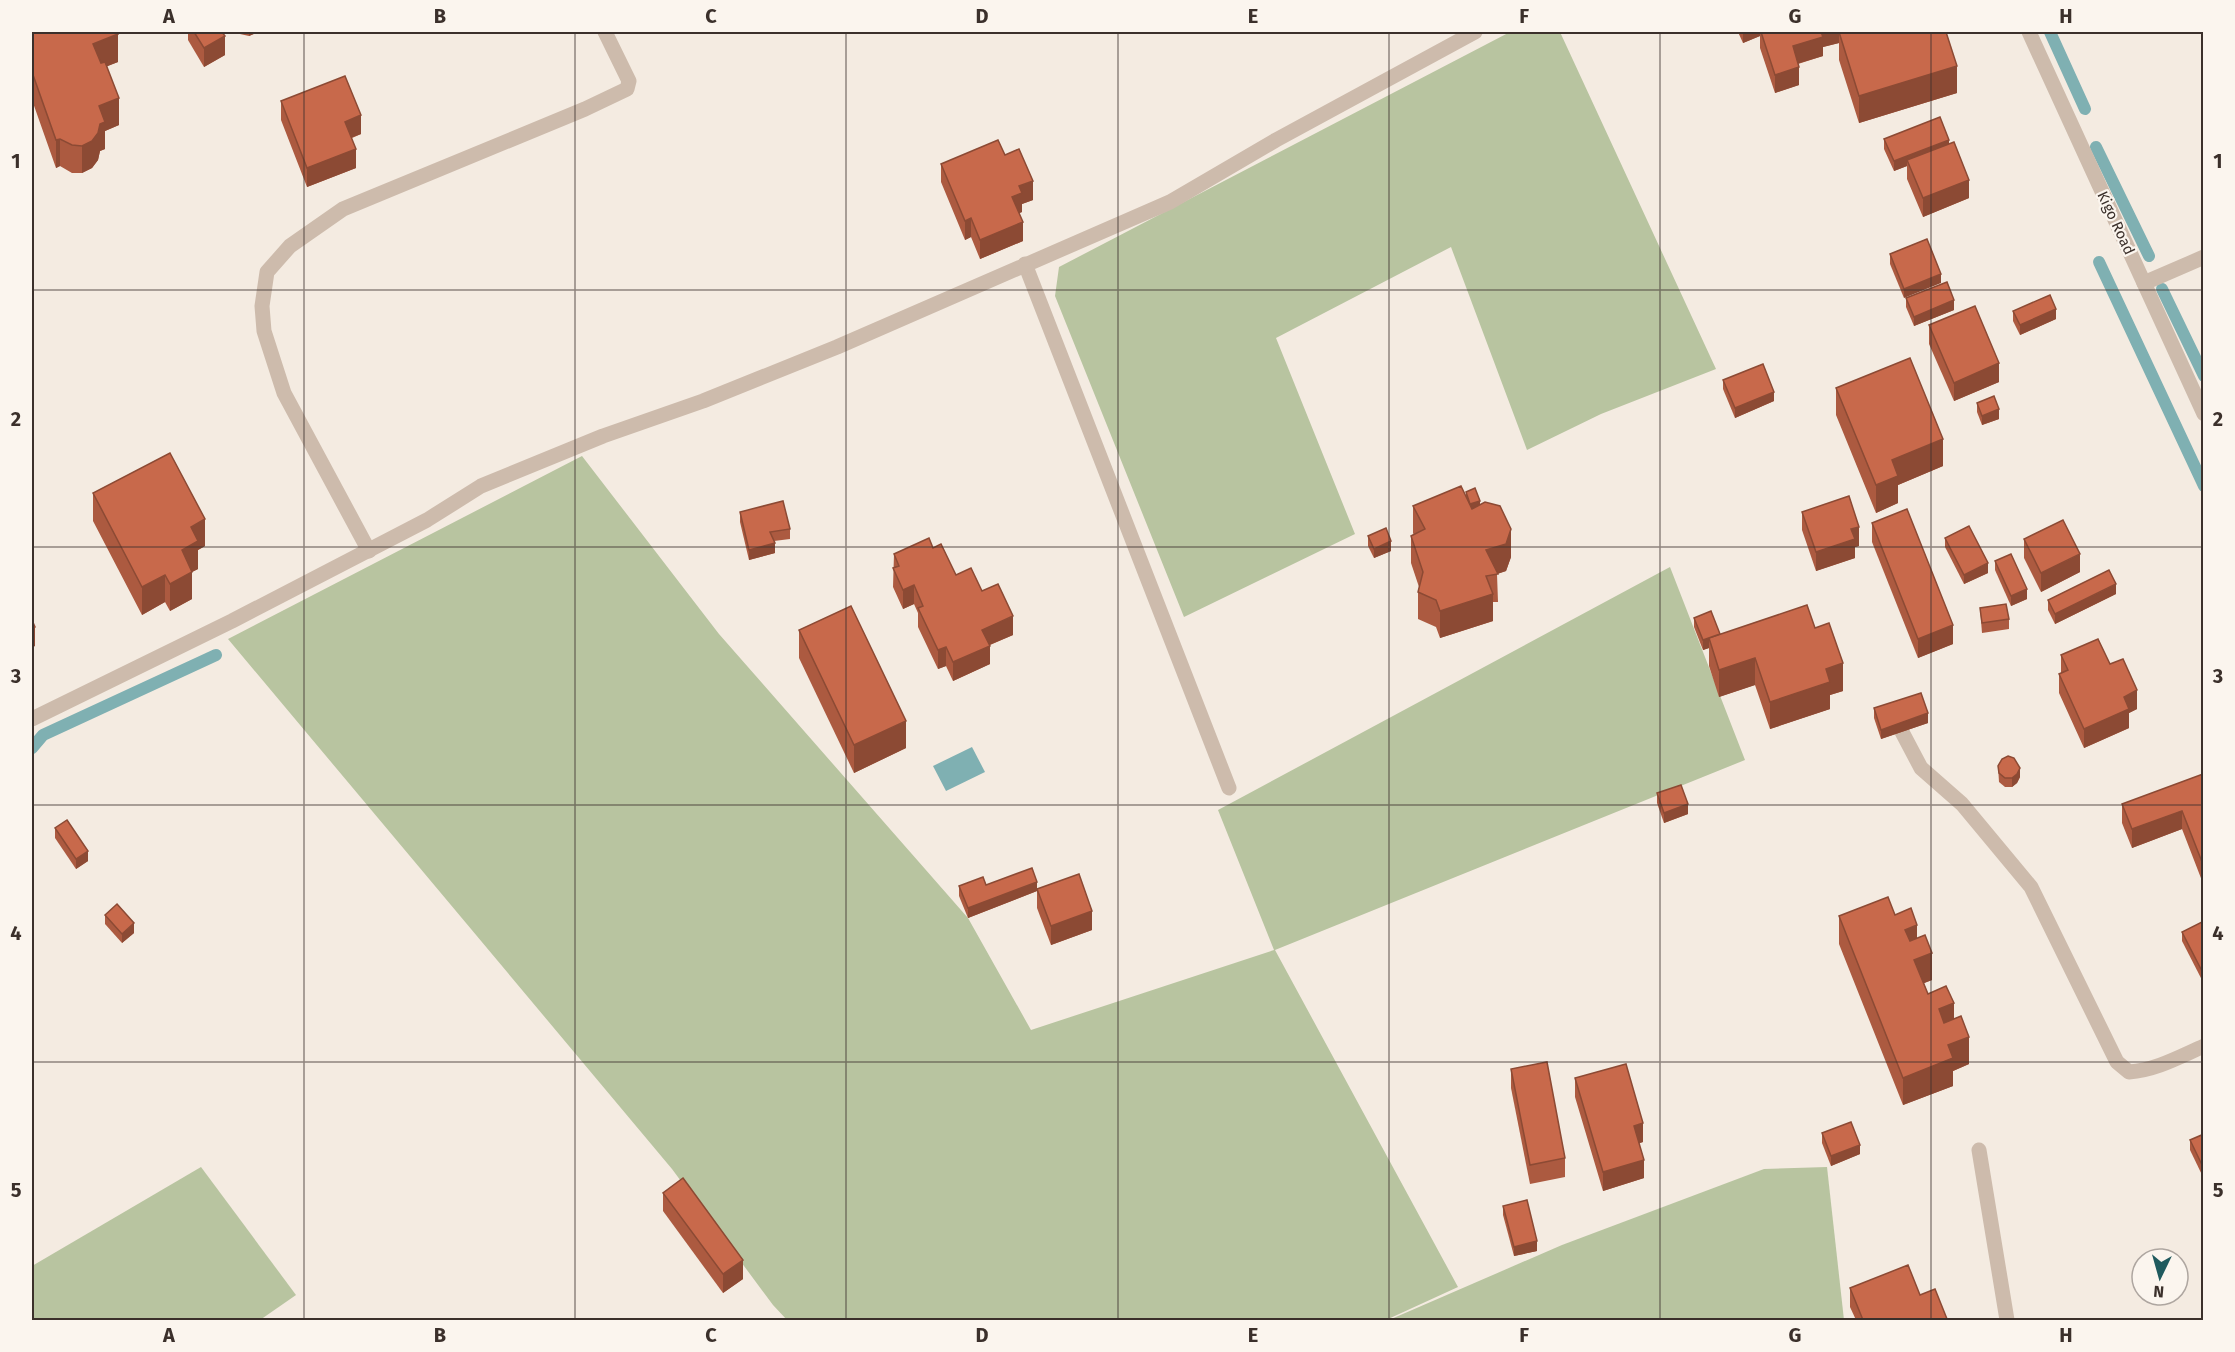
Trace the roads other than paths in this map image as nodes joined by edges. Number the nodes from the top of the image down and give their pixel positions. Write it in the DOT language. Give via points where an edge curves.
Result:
graph roads {
  1 [pos="605,32"];
  2 [pos="1475,32"];
  3 [pos="2029,32"];
  4 [pos="2204,257"];
  5 [pos="1025,264"];
  6 [pos="2144,283"];
  7 [pos="2204,414"];
  8 [pos="369,550"];
  9 [pos="32,719"];
  10 [pos="1902,732"];
  11 [pos="1228,788"];
  12 [pos="2204,1046"];
  13 [pos="1979,1150"];
  14 [pos="2007,1320"];
  1 -- 8 [label="street" via="629,81 627,88 343,209 290,246 267,272 262,306 264,331 284,393"];
  2 -- 5 [label="street" via="1170,202"];
  3 -- 6 [label="street, Kigo Road"];
  4 -- 6 [label="street"];
  5 -- 8 [label="street" via="805,360 481,486"];
  5 -- 11 [label="street"];
  6 -- 7 [label="street, Kigo Road"];
  8 -- 9 [label="street"];
  10 -- 12 [label="street" via="1921,768 1962,804 2031,887 2117,1062 2129,1072 2139,1071"];
  13 -- 14 [label="street"];
}
